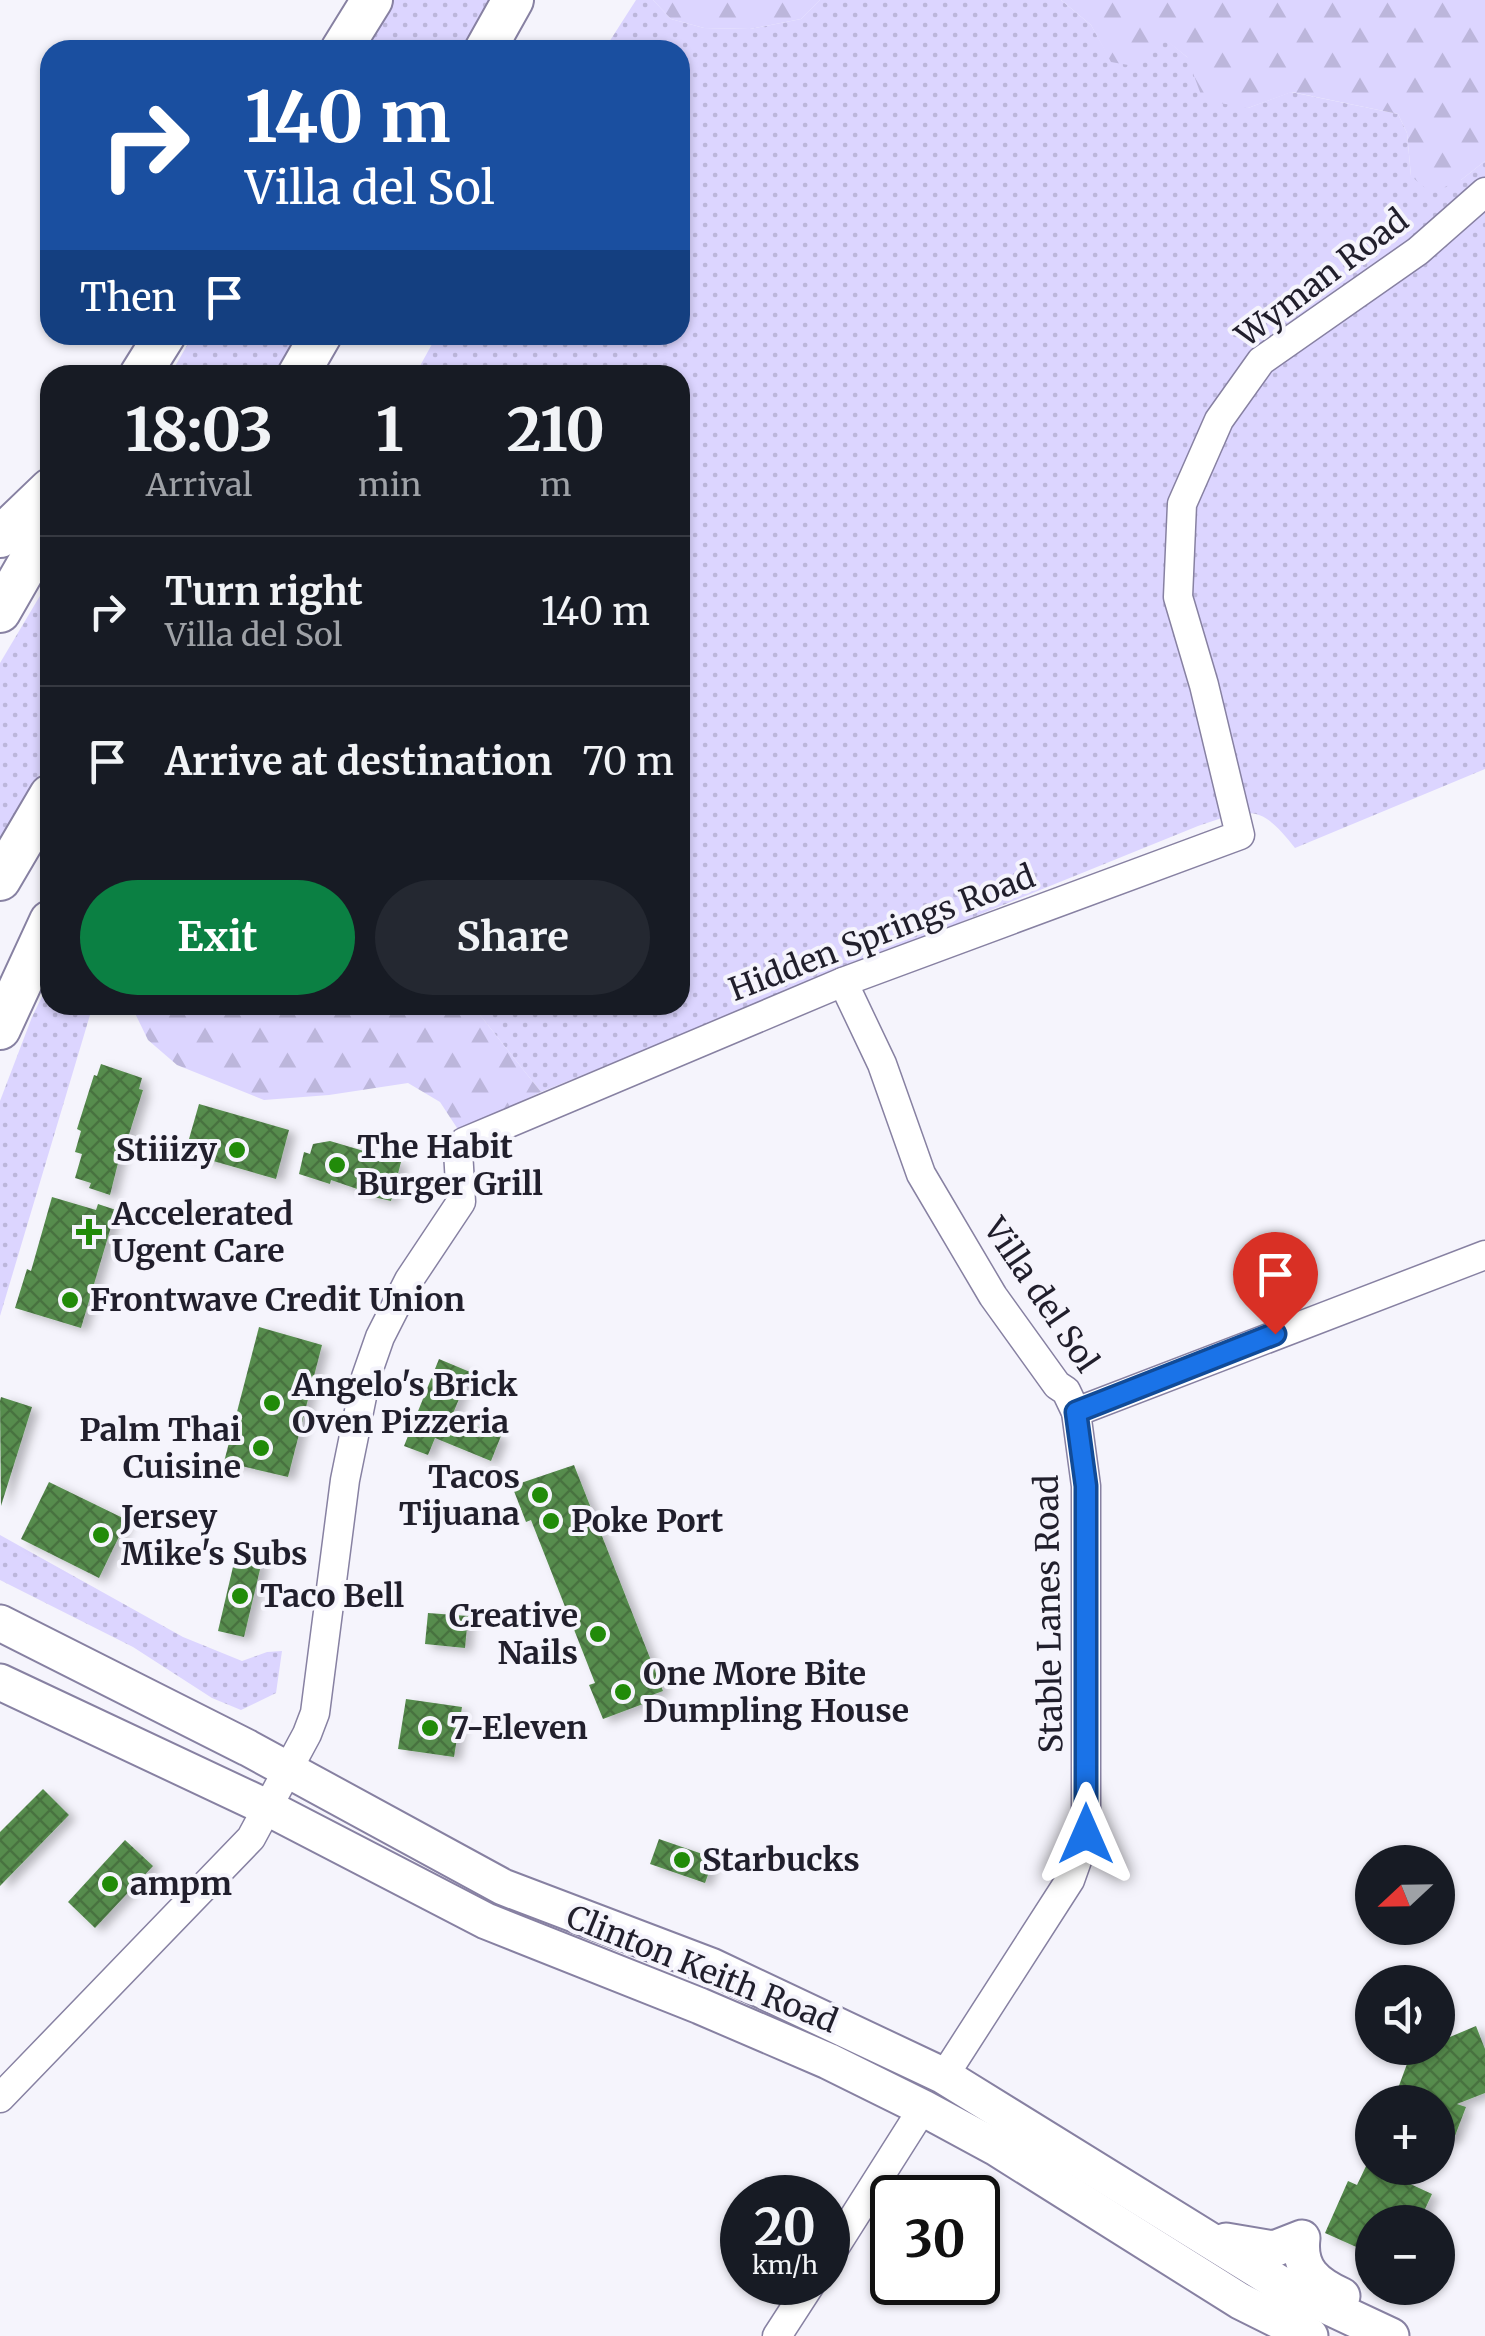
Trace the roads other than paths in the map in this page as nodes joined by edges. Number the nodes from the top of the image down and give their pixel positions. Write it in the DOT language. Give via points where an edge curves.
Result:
graph roads {
  1 [pos="372,0"];
  2 [pos="514,0"];
  3 [pos="347,40"];
  4 [pos="492,40"];
  5 [pos="1485,192"];
  6 [pos="40,500"];
  7 [pos="0,538"];
  8 [pos="40,543"];
  9 [pos="0,612"];
  10 [pos="40,813"];
  11 [pos="1240,835"];
  12 [pos="0,880"];
  13 [pos="40,943"];
  14 [pos="843,982"];
  15 [pos="0,1029"];
  16 [pos="1485,1255"];
  17 [pos="1076,1412"];
  18 [pos="0,1624"];
  19 [pos="0,1682"];
  20 [pos="288,1770"];
  21 [pos="268,1808"];
  22 [pos="700,2006"];
  23 [pos="944,2076"];
  24 [pos="0,2098"];
  25 [pos="923,2108"];
  26 [pos="1090,2166"];
  27 [pos="850,2223"];
  28 [pos="1193,2231"];
  29 [pos="797,2305"];
  30 [pos="777,2336"];
  31 [pos="1310,2336"];
  32 [pos="1391,2336"];
  33 [pos="1411,2336"];
  1 -- 3 [label="highway"];
  2 -- 4 [label="highway"];
  5 -- 11 [label="street, Wyman Road" via="1418,251 1261,360 1219,420 1182,504 1178,597"];
  6 -- 7 [label="highway"];
  8 -- 9 [label="highway"];
  10 -- 12 [label="highway"];
  11 -- 14 [label="street, Hidden Springs Road"];
  13 -- 15 [label="highway"];
  14 -- 17 [label="street, Villa del Sol" via="882,1064 921,1174 993,1296"];
  14 -- 20 [label="street, Hidden Springs Road" via="458,1150 461,1202 409,1280 366,1377 345,1480 315,1713"];
  16 -- 17 [label="street, Villa del Sol"];
  17 -- 23 [label="street, Stable Lanes Road" via="1086,1486 1086,1834 1070,1880"];
  18 -- 20 [label="main road, Clinton Keith Road"];
  19 -- 21 [label="main road, Clinton Keith Road"];
  20 -- 21 [label="street, Hidden Springs Road"];
  20 -- 23 [label="main road, Clinton Keith Road" via="503,1887 711,1966"];
  21 -- 22 [label="main road, Clinton Keith Road" via="486,1921"];
  21 -- 24 [label="street, Hidden Springs Road" via="247,1842"];
  22 -- 23 [label="main road" via="730,2001 799,2024 926,2084"];
  22 -- 25 [label="main road, Clinton Keith Road"];
  23 -- 26 [label="main road, Clinton Keith Road"];
  25 -- 26 [label="main road" via="944,2102 963,2108 1052,2159"];
  25 -- 27 [label="street"];
  25 -- 31 [label="main road, Clinton Keith Road" via="1240,2301"];
  26 -- 28 [label="main road, Clinton Keith Road"];
  28 -- 32 [label="main road, Clinton Keith Road" via="1282,2285"];
  28 -- 33 [label="main road" via="1274,2249 1302,2238 1308,2275 1403,2324"];
  29 -- 30 [label="street"];
}
